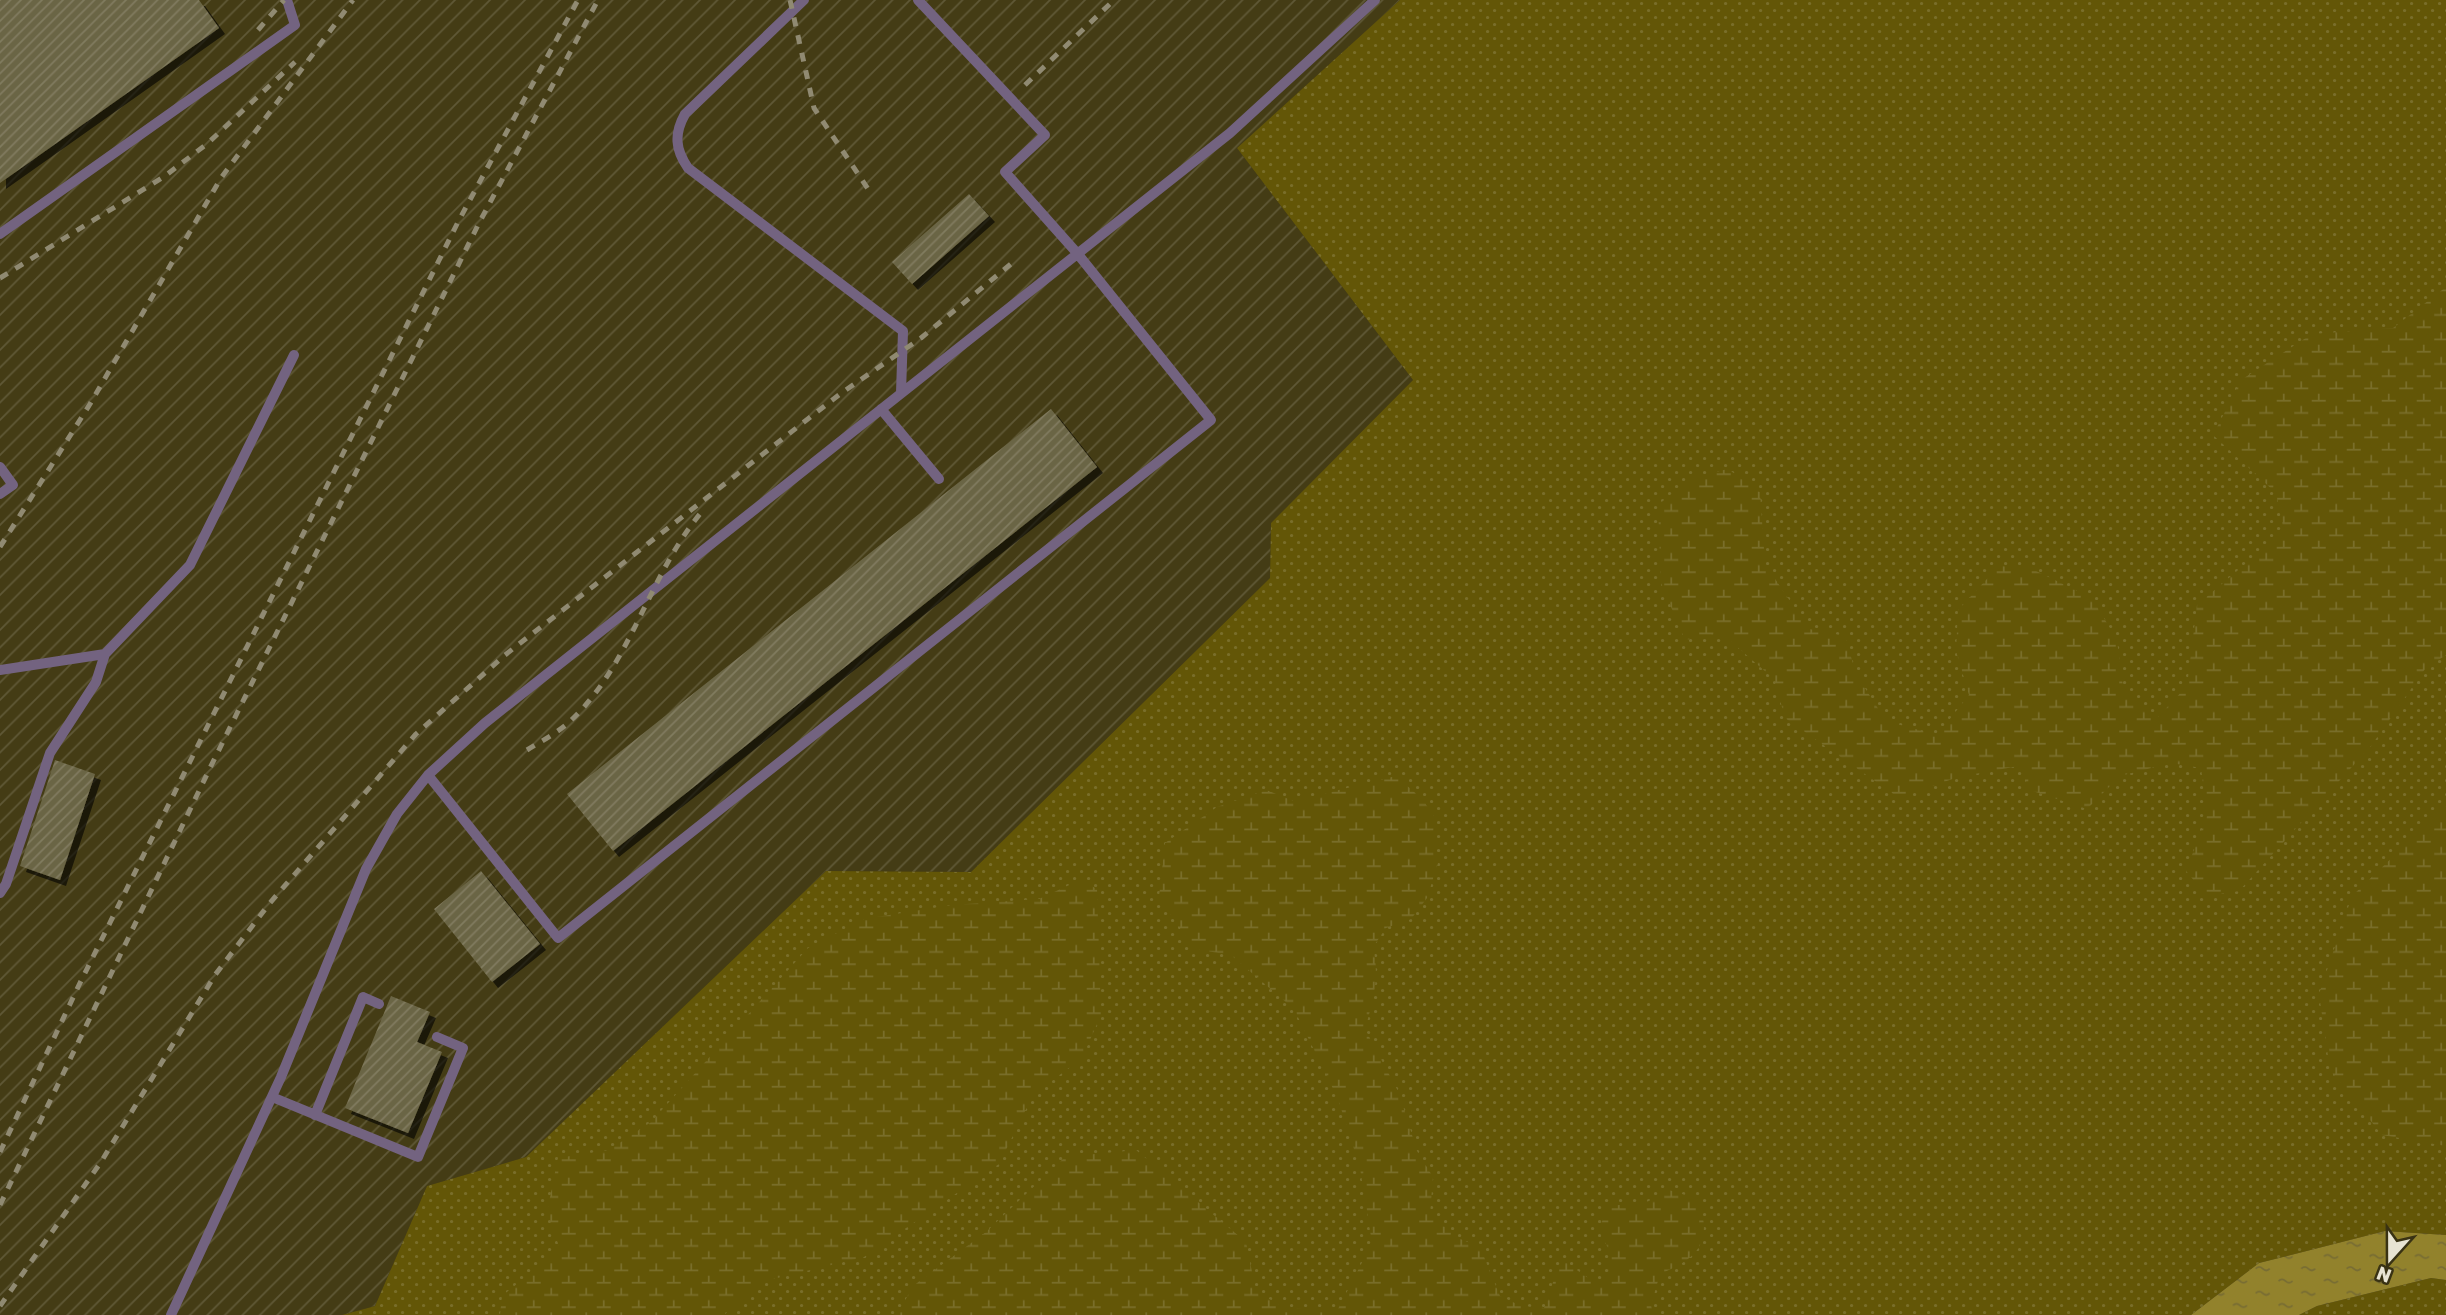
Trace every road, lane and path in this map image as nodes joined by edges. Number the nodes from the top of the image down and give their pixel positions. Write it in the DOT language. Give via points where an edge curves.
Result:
graph roads {
  1 [pos="288,0"];
  2 [pos="804,0"];
  3 [pos="918,0"];
  4 [pos="1375,0"];
  5 [pos="0,234"];
  6 [pos="1077,253"];
  7 [pos="294,355"];
  8 [pos="901,393"];
  9 [pos="881,409"];
  10 [pos="0,467"];
  11 [pos="939,479"];
  12 [pos="0,494"];
  13 [pos="105,654"];
  14 [pos="0,670"];
  15 [pos="428,775"];
  16 [pos="0,893"];
  17 [pos="379,1004"];
  18 [pos="437,1037"];
  19 [pos="272,1097"];
  20 [pos="315,1115"];
  21 [pos="171,1315"];
  1 -- 5 [label="lane" via="295,25"];
  2 -- 8 [label="lane" via="685,114 678,127 678,148 688,168 903,331"];
  3 -- 6 [label="lane" via="1045,135 1005,172"];
  4 -- 6 [label="lane" via="1230,133"];
  6 -- 8 [label="lane"];
  6 -- 15 [label="lane" via="1211,420 558,938"];
  7 -- 13 [label="lane" via="190,565"];
  8 -- 9 [label="lane"];
  9 -- 11 [label="lane"];
  9 -- 15 [label="lane" via="495,714"];
  10 -- 12 [label="lane" via="13,485"];
  13 -- 14 [label="lane"];
  13 -- 16 [label="lane" via="96,682 50,753"];
  15 -- 19 [label="lane" via="397,814 366,869"];
  17 -- 20 [label="lane" via="363,998"];
  18 -- 20 [label="lane" via="463,1048 418,1157"];
  19 -- 20 [label="lane"];
  19 -- 21 [label="lane"];
}
